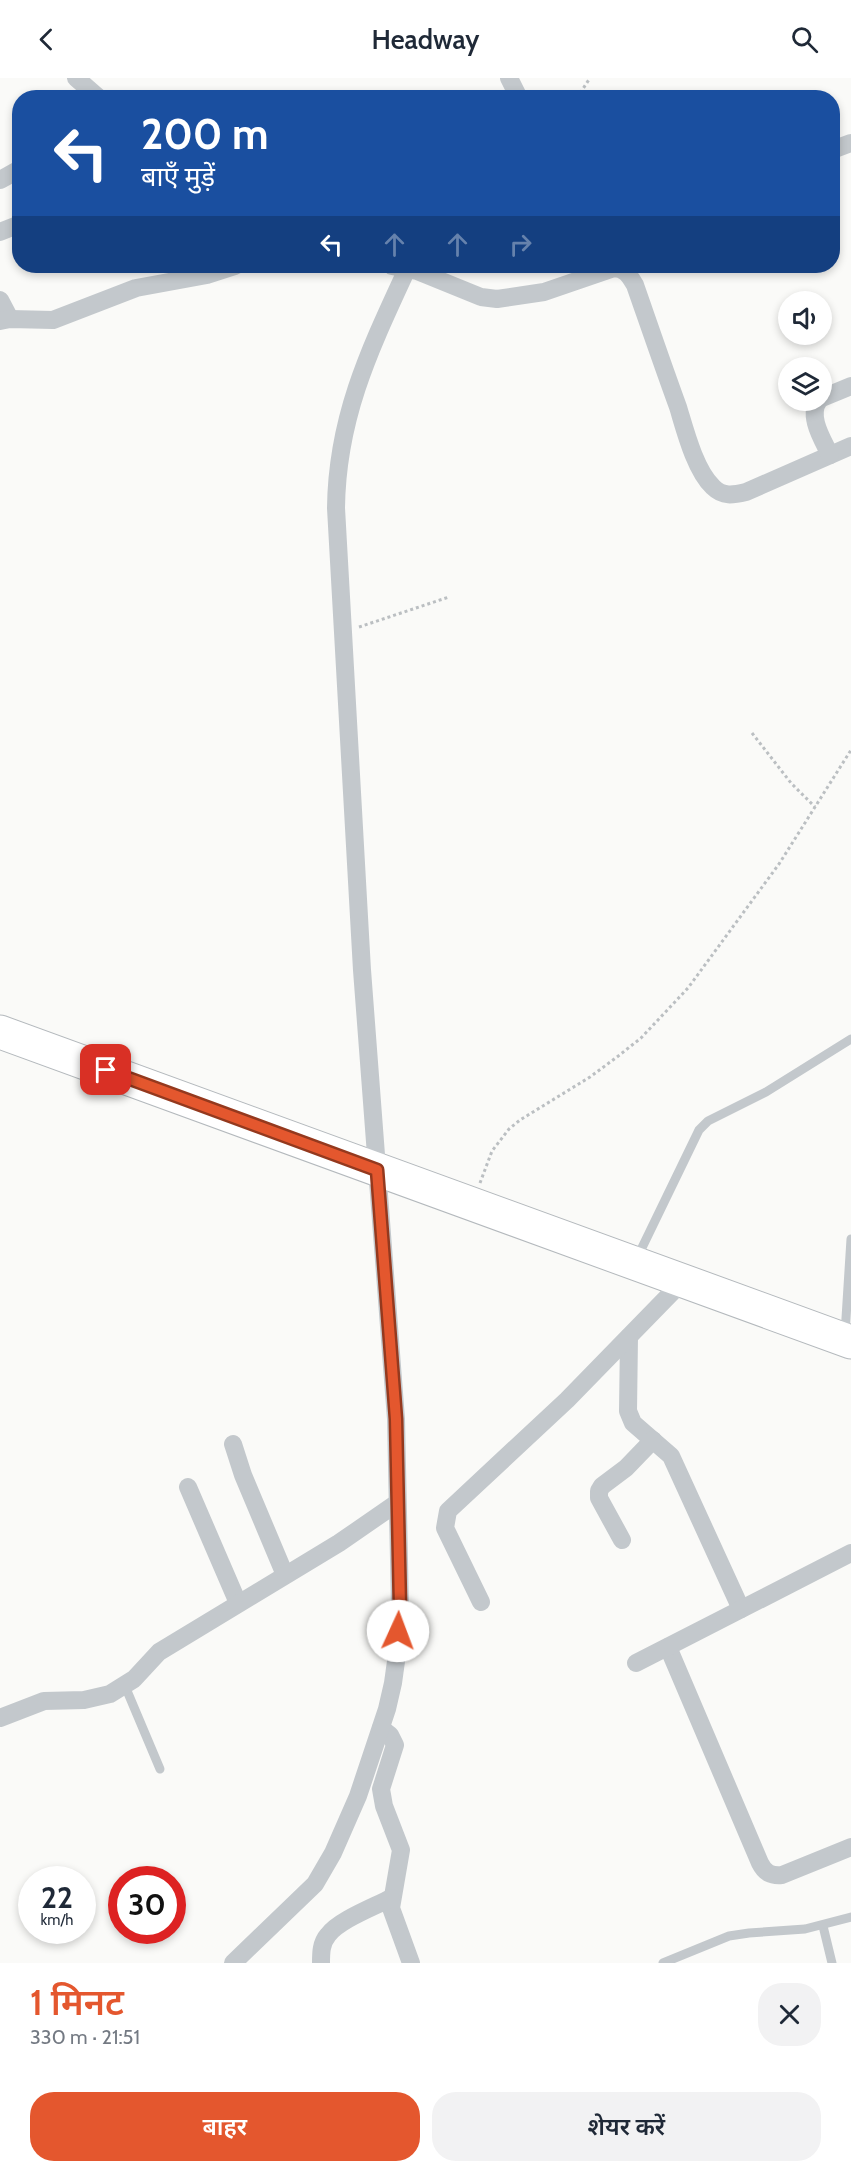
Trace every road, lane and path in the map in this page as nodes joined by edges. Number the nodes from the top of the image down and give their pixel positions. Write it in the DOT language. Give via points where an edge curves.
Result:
graph roads {
  1 [pos="76,78"];
  2 [pos="90,90"];
  3 [pos="213,273"];
  4 [pos="411,273"];
  5 [pos="419,273"];
  6 [pos="599,273"];
  7 [pos="629,273"];
  8 [pos="0,300"];
  9 [pos="5,320"];
  10 [pos="851,386"];
  11 [pos="832,394"];
  12 [pos="814,411"];
  13 [pos="851,446"];
  14 [pos="830,455"];
  15 [pos="448,597"];
  16 [pos="365,625"];
  17 [pos="752,733"];
  18 [pos="851,750"];
  19 [pos="815,807"];
  20 [pos="0,1032"];
  21 [pos="851,1039"];
  22 [pos="390,1174"];
  23 [pos="472,1203"];
  24 [pos="851,1239"];
  25 [pos="635,1263"];
  26 [pos="684,1280"];
  27 [pos="629,1337"];
  28 [pos="848,1341"];
  29 [pos="653,1440"];
  30 [pos="233,1444"];
  31 [pos="188,1487"];
  32 [pos="397,1503"];
  33 [pos="622,1540"];
  34 [pos="851,1553"];
  35 [pos="285,1575"];
  36 [pos="481,1602"];
  37 [pos="238,1603"];
  38 [pos="741,1610"];
  39 [pos="668,1647"];
  40 [pos="636,1663"];
  41 [pos="125,1686"];
  42 [pos="0,1718"];
  43 [pos="385,1731"];
  44 [pos="160,1769"];
  45 [pos="851,1847"];
  46 [pos="391,1898"];
  47 [pos="851,1917"];
  48 [pos="823,1926"];
  49 [pos="233,1963"];
  50 [pos="321,1963"];
  51 [pos="411,1963"];
  52 [pos="663,1963"];
  53 [pos="832,1963"];
  1 -- 2 [label="street"];
  3 -- 9 [label="street" via="136,288 53,320"];
  4 -- 22 [label="street" via="357,381 343,435 336,485 362,970"];
  5 -- 6 [label="street" via="465,292 497,299 544,292"];
  7 -- 14 [label="street" via="690,443 711,485 732,496"];
  8 -- 9 [label="street"];
  10 -- 11 [label="street"];
  12 -- 14 [label="street"];
  13 -- 14 [label="street"];
  15 -- 16 [label="path"];
  17 -- 19 [label="path"];
  18 -- 19 [label="path"];
  19 -- 23 [label="path" via="721,945 665,1014 617,1058 509,1130 492,1151"];
  20 -- 22 [label="highway"];
  21 -- 25 [label="lane" via="766,1092 708,1120 691,1143"];
  22 -- 23 [label="highway"];
  22 -- 32 [label="street"];
  23 -- 25 [label="highway"];
  24 -- 28 [label="lane"];
  25 -- 26 [label="highway"];
  26 -- 27 [label="street"];
  26 -- 28 [label="highway"];
  27 -- 29 [label="street" via="628,1411 633,1423"];
  27 -- 36 [label="street" via="448,1511 445,1527"];
  29 -- 33 [label="street" via="599,1491"];
  29 -- 38 [label="street" via="671,1456 679,1471"];
  30 -- 35 [label="street"];
  31 -- 37 [label="street"];
  32 -- 35 [label="street"];
  32 -- 43 [label="street" via="400,1607"];
  34 -- 38 [label="street"];
  35 -- 37 [label="street"];
  37 -- 41 [label="street" via="159,1652"];
  38 -- 39 [label="street"];
  39 -- 40 [label="street"];
  39 -- 45 [label="street" via="767,1873 782,1875"];
  41 -- 42 [label="street" via="97,1699 44,1701"];
  41 -- 44 [label="lane"];
  43 -- 46 [label="street" via="395,1745 382,1797 401,1850"];
  43 -- 49 [label="street" via="324,1870 302,1897"];
  46 -- 50 [label="street" via="328,1934"];
  46 -- 51 [label="street" via="396,1925"];
  47 -- 48 [label="lane"];
  48 -- 52 [label="lane" via="729,1936"];
  48 -- 53 [label="lane"];
}
